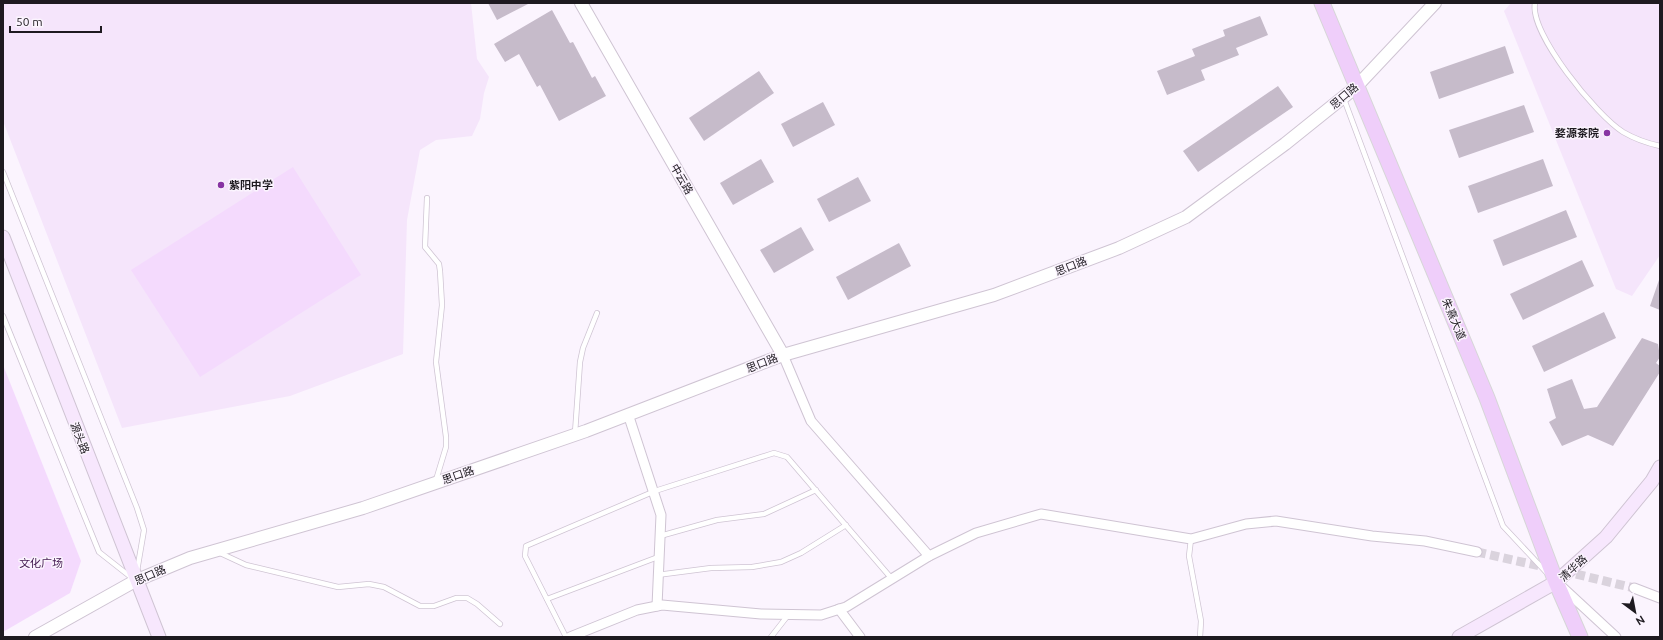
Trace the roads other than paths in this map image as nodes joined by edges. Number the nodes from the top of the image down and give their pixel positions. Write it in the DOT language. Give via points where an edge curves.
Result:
graph roads {
  1 [pos="580,3"];
  2 [pos="1322,3"];
  3 [pos="1435,3"];
  4 [pos="1535,3"];
  5 [pos="1356,87"];
  6 [pos="1343,97"];
  7 [pos="1660,146"];
  8 [pos="3,172"];
  9 [pos="427,198"];
  10 [pos="3,237"];
  11 [pos="597,313"];
  12 [pos="3,316"];
  13 [pos="783,356"];
  14 [pos="628,414"];
  15 [pos="575,434"];
  16 [pos="1660,467"];
  17 [pos="435,483"];
  18 [pos="816,490"];
  19 [pos="655,491"];
  20 [pos="846,525"];
  21 [pos="660,536"];
  22 [pos="1191,539"];
  23 [pos="215,551"];
  24 [pos="1477,552"];
  25 [pos="929,556"];
  26 [pos="658,557"];
  27 [pos="657,575"];
  28 [pos="892,579"];
  29 [pos="136,581"];
  30 [pos="1556,582"];
  31 [pos="1634,588"];
  32 [pos="1660,598"];
  33 [pos="547,600"];
  34 [pos="657,606"];
  35 [pos="839,609"];
  36 [pos="789,614"];
  37 [pos="500,624"];
  38 [pos="35,637"];
  39 [pos="159,637"];
  40 [pos="566,637"];
  41 [pos="570,637"];
  42 [pos="770,637"];
  43 [pos="860,637"];
  44 [pos="1200,637"];
  45 [pos="1459,637"];
  46 [pos="1580,637"];
  47 [pos="1616,637"];
  1 -- 13 [label="street, 中云路"];
  2 -- 5 [label="main road, 朱熹大道"];
  3 -- 5 [label="street, 思口路"];
  4 -- 7 [label="lane" via="1538,24 1566,73 1588,99 1622,131 1642,142"];
  5 -- 6 [label="street, 思口路"];
  5 -- 30 [label="main road, 朱熹大道" via="1487,398"];
  6 -- 13 [label="street, 思口路" via="1285,144 1186,217 1126,245 994,295"];
  6 -- 30 [label="lane" via="1503,526"];
  8 -- 29 [label="lane" via="137,508 144,530"];
  9 -- 17 [label="lane" via="425,247 439,264 440,271 442,305 436,362 446,437 446,447"];
  10 -- 29 [label="main road, 源头路"];
  11 -- 15 [label="lane" via="580,362"];
  12 -- 29 [label="lane" via="99,552"];
  13 -- 14 [label="street, 思口路"];
  13 -- 25 [label="street" via="811,421"];
  14 -- 15 [label="street, 思口路"];
  14 -- 19 [label="street"];
  15 -- 17 [label="street, 思口路"];
  16 -- 30 [label="main road, 清华路" via="1652,481 1606,537"];
  17 -- 23 [label="street, 思口路" via="363,508"];
  18 -- 19 [label="lane" via="786,457 774,453"];
  18 -- 20 [label="lane"];
  18 -- 21 [label="lane" via="764,514 717,520"];
  19 -- 21 [label="street" via="662,515"];
  19 -- 33 [label="lane" via="526,546 524,556"];
  20 -- 27 [label="lane" via="801,553 780,562 752,567 711,568"];
  20 -- 28 [label="lane"];
  21 -- 26 [label="street"];
  22 -- 24 [label="street" via="1246,524 1276,521 1372,536 1425,541"];
  22 -- 25 [label="street" via="1041,514 976,533"];
  22 -- 44 [label="lane" via="1189,556 1201,621"];
  23 -- 29 [label="street, 思口路" via="190,558"];
  23 -- 37 [label="lane" via="246,565 338,587 369,584 384,587 420,606 434,606 456,598 467,598"];
  25 -- 28 [label="street"];
  26 -- 27 [label="street"];
  26 -- 33 [label="lane"];
  27 -- 34 [label="street"];
  28 -- 35 [label="street"];
  29 -- 38 [label="street, 思口路"];
  29 -- 39 [label="main road, 源头路"];
  30 -- 45 [label="main road, 清华路"];
  30 -- 46 [label="main road, 朱熹大道"];
  30 -- 47 [label="street"];
  31 -- 32 [label="street"];
  33 -- 40 [label="lane"];
  34 -- 36 [label="street"];
  34 -- 41 [label="street" via="637,610"];
  35 -- 36 [label="street" via="821,615"];
  35 -- 43 [label="street"];
  36 -- 42 [label="lane"];
}
